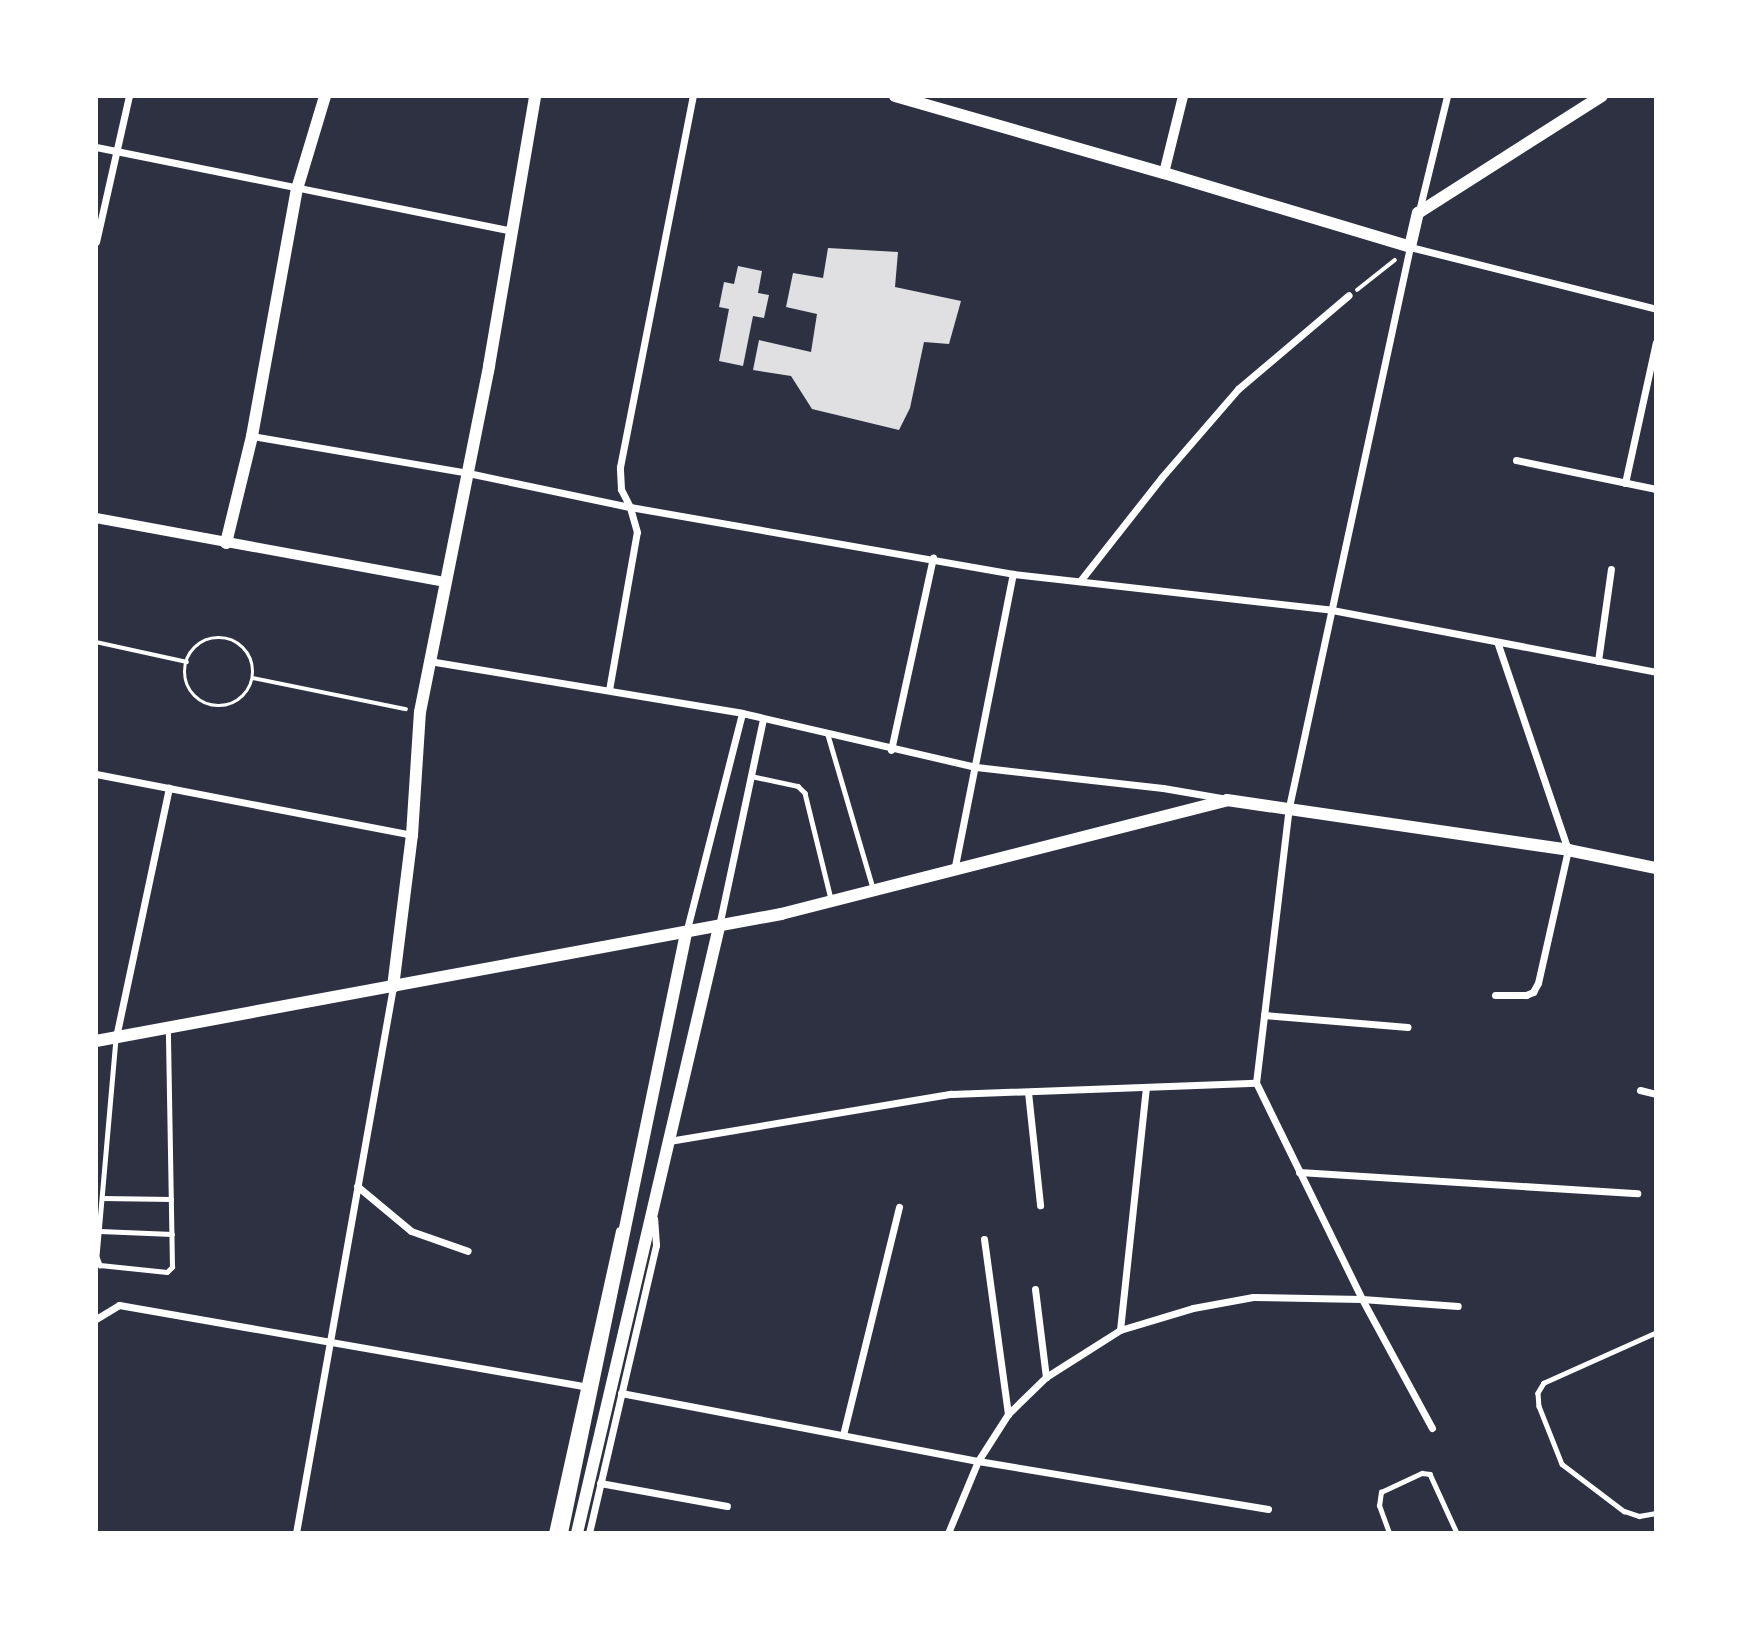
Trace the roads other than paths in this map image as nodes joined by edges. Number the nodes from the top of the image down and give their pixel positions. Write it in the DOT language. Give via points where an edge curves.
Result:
graph roads {
  1 [pos="129,96"];
  2 [pos="325,96"];
  3 [pos="535,96"];
  4 [pos="693,96"];
  5 [pos="895,96"];
  6 [pos="1183,96"];
  7 [pos="1447,96"];
  8 [pos="1602,96"];
  9 [pos="96,147"];
  10 [pos="118,151"];
  11 [pos="1164,173"];
  12 [pos="297,189"];
  13 [pos="1418,213"];
  14 [pos="511,232"];
  15 [pos="96,242"];
  16 [pos="1410,247"];
  17 [pos="1349,295"];
  18 [pos="1656,309"];
  19 [pos="1656,342"];
  20 [pos="252,436"];
  21 [pos="1516,460"];
  22 [pos="468,473"];
  23 [pos="1625,483"];
  24 [pos="1656,489"];
  25 [pos="630,507"];
  26 [pos="96,518"];
  27 [pos="226,544"];
  28 [pos="933,558"];
  29 [pos="1611,569"];
  30 [pos="1013,574"];
  31 [pos="1080,581"];
  32 [pos="444,582"];
  33 [pos="1332,610"];
  34 [pos="1498,644"];
  35 [pos="429,661"];
  36 [pos="1598,661"];
  37 [pos="1656,672"];
  38 [pos="609,690"];
  39 [pos="742,713"];
  40 [pos="763,719"];
  41 [pos="828,734"];
  42 [pos="891,750"];
  43 [pos="976,767"];
  44 [pos="96,774"];
  45 [pos="751,776"];
  46 [pos="169,788"];
  47 [pos="1227,800"];
  48 [pos="1289,807"];
  49 [pos="412,835"];
  50 [pos="1568,850"];
  51 [pos="1656,867"];
  52 [pos="953,872"];
  53 [pos="874,892"];
  54 [pos="832,902"];
  55 [pos="719,927"];
  56 [pos="686,933"];
  57 [pos="394,987"];
  58 [pos="1494,996"];
  59 [pos="1264,1014"];
  60 [pos="1408,1027"];
  61 [pos="168,1028"];
  62 [pos="116,1038"];
  63 [pos="96,1041"];
  64 [pos="1256,1083"];
  65 [pos="1146,1088"];
  66 [pos="1640,1090"];
  67 [pos="1028,1092"];
  68 [pos="1656,1094"];
  69 [pos="669,1142"];
  70 [pos="1299,1172"];
  71 [pos="357,1186"];
  72 [pos="1637,1192"];
  73 [pos="102,1198"];
  74 [pos="171,1199"];
  75 [pos="1040,1205"];
  76 [pos="899,1207"];
  77 [pos="653,1210"];
  78 [pos="630,1212"];
  79 [pos="100,1231"];
  80 [pos="172,1234"];
  81 [pos="984,1239"];
  82 [pos="468,1251"];
  83 [pos="1035,1289"];
  84 [pos="1362,1299"];
  85 [pos="1458,1306"];
  86 [pos="96,1319"];
  87 [pos="1120,1330"];
  88 [pos="1656,1333"];
  89 [pos="330,1341"];
  90 [pos="1046,1377"];
  91 [pos="583,1386"];
  92 [pos="621,1393"];
  93 [pos="1008,1414"];
  94 [pos="1432,1428"];
  95 [pos="844,1435"];
  96 [pos="978,1461"];
  97 [pos="600,1483"];
  98 [pos="727,1506"];
  99 [pos="1268,1509"];
  100 [pos="1656,1513"];
  101 [pos="296,1533"];
  102 [pos="552,1533"];
  103 [pos="562,1533"];
  104 [pos="577,1533"];
  105 [pos="589,1533"];
  106 [pos="948,1533"];
  107 [pos="1389,1533"];
  108 [pos="1457,1533"];
  1 -- 10 [label="street"];
  2 -- 12 [label="main road"];
  3 -- 14 [label="main road"];
  4 -- 25 [label="street" via="620,467 621,489"];
  5 -- 11 [label="main road"];
  6 -- 11 [label="street"];
  7 -- 13 [label="street"];
  8 -- 13 [label="main road"];
  9 -- 10 [label="street"];
  10 -- 12 [label="street"];
  10 -- 15 [label="street"];
  11 -- 16 [label="main road"];
  12 -- 14 [label="street"];
  12 -- 20 [label="main road"];
  13 -- 16 [label="main road"];
  14 -- 22 [label="main road"];
  16 -- 18 [label="street"];
  16 -- 33 [label="street"];
  17 -- 31 [label="street" via="1238,389"];
  19 -- 23 [label="street"];
  20 -- 22 [label="street"];
  20 -- 27 [label="main road"];
  21 -- 23 [label="street"];
  22 -- 25 [label="street"];
  22 -- 32 [label="main road"];
  23 -- 24 [label="street"];
  25 -- 28 [label="street"];
  25 -- 38 [label="street" via="637,532"];
  26 -- 27 [label="street"];
  27 -- 32 [label="street"];
  28 -- 30 [label="street"];
  28 -- 42 [label="street"];
  29 -- 36 [label="street"];
  30 -- 31 [label="street"];
  30 -- 43 [label="street"];
  31 -- 33 [label="street"];
  32 -- 35 [label="main road"];
  33 -- 34 [label="street"];
  33 -- 48 [label="street"];
  34 -- 36 [label="street"];
  34 -- 50 [label="street"];
  35 -- 38 [label="street"];
  35 -- 49 [label="main road" via="419,712"];
  36 -- 37 [label="street"];
  38 -- 39 [label="street"];
  39 -- 40 [label="street"];
  39 -- 56 [label="street"];
  40 -- 41 [label="street"];
  40 -- 45 [label="street"];
  41 -- 42 [label="street"];
  41 -- 53 [label="lane"];
  42 -- 43 [label="street"];
  43 -- 47 [label="street" via="1163,788"];
  43 -- 52 [label="street"];
  44 -- 46 [label="street"];
  45 -- 54 [label="lane" via="798,786 805,793"];
  45 -- 55 [label="street"];
  46 -- 49 [label="street"];
  46 -- 62 [label="street"];
  47 -- 48 [label="main road"];
  47 -- 52 [label="main road"];
  48 -- 50 [label="main road"];
  48 -- 59 [label="street"];
  49 -- 57 [label="main road"];
  50 -- 51 [label="main road"];
  50 -- 58 [label="street" via="1538,984 1526,995"];
  52 -- 53 [label="main road"];
  53 -- 54 [label="main road"];
  54 -- 55 [label="main road"];
  55 -- 56 [label="main road"];
  55 -- 69 [label="main road"];
  56 -- 57 [label="main road"];
  56 -- 78 [label="main road"];
  57 -- 61 [label="main road"];
  57 -- 71 [label="street"];
  59 -- 60 [label="street"];
  59 -- 64 [label="street"];
  61 -- 62 [label="main road"];
  61 -- 74 [label="lane"];
  62 -- 63 [label="main road"];
  62 -- 73 [label="lane"];
  64 -- 65 [label="street"];
  64 -- 70 [label="street"];
  65 -- 67 [label="street"];
  65 -- 87 [label="street"];
  66 -- 68 [label="street"];
  67 -- 69 [label="street" via="951,1094"];
  67 -- 75 [label="street"];
  69 -- 77 [label="main road"];
  70 -- 72 [label="street"];
  70 -- 84 [label="street"];
  71 -- 82 [label="street" via="411,1231"];
  71 -- 89 [label="street"];
  73 -- 74 [label="lane"];
  73 -- 79 [label="lane"];
  74 -- 80 [label="lane"];
  76 -- 95 [label="street"];
  77 -- 92 [label="street" via="656,1245"];
  77 -- 104 [label="main road"];
  78 -- 91 [label="street" via="618,1231"];
  78 -- 103 [label="main road"];
  79 -- 80 [label="lane"];
  79 -- 80 [label="lane" via="100,1265 167,1272 172,1267"];
  81 -- 93 [label="street"];
  83 -- 90 [label="street"];
  84 -- 85 [label="street"];
  84 -- 87 [label="street" via="1253,1297 1193,1308"];
  84 -- 94 [label="street"];
  86 -- 89 [label="street" via="119,1305"];
  87 -- 90 [label="street"];
  88 -- 100 [label="lane" via="1544,1383 1538,1393 1562,1464 1624,1511 1639,1516"];
  89 -- 91 [label="street"];
  89 -- 101 [label="street"];
  90 -- 93 [label="street"];
  91 -- 102 [label="street"];
  92 -- 95 [label="street"];
  92 -- 97 [label="street"];
  93 -- 96 [label="street"];
  95 -- 96 [label="street"];
  96 -- 99 [label="street"];
  96 -- 106 [label="street"];
  97 -- 98 [label="street"];
  97 -- 105 [label="street"];
  107 -- 108 [label="lane" via="1379,1506 1381,1492 1422,1473 1430,1474"];
}
